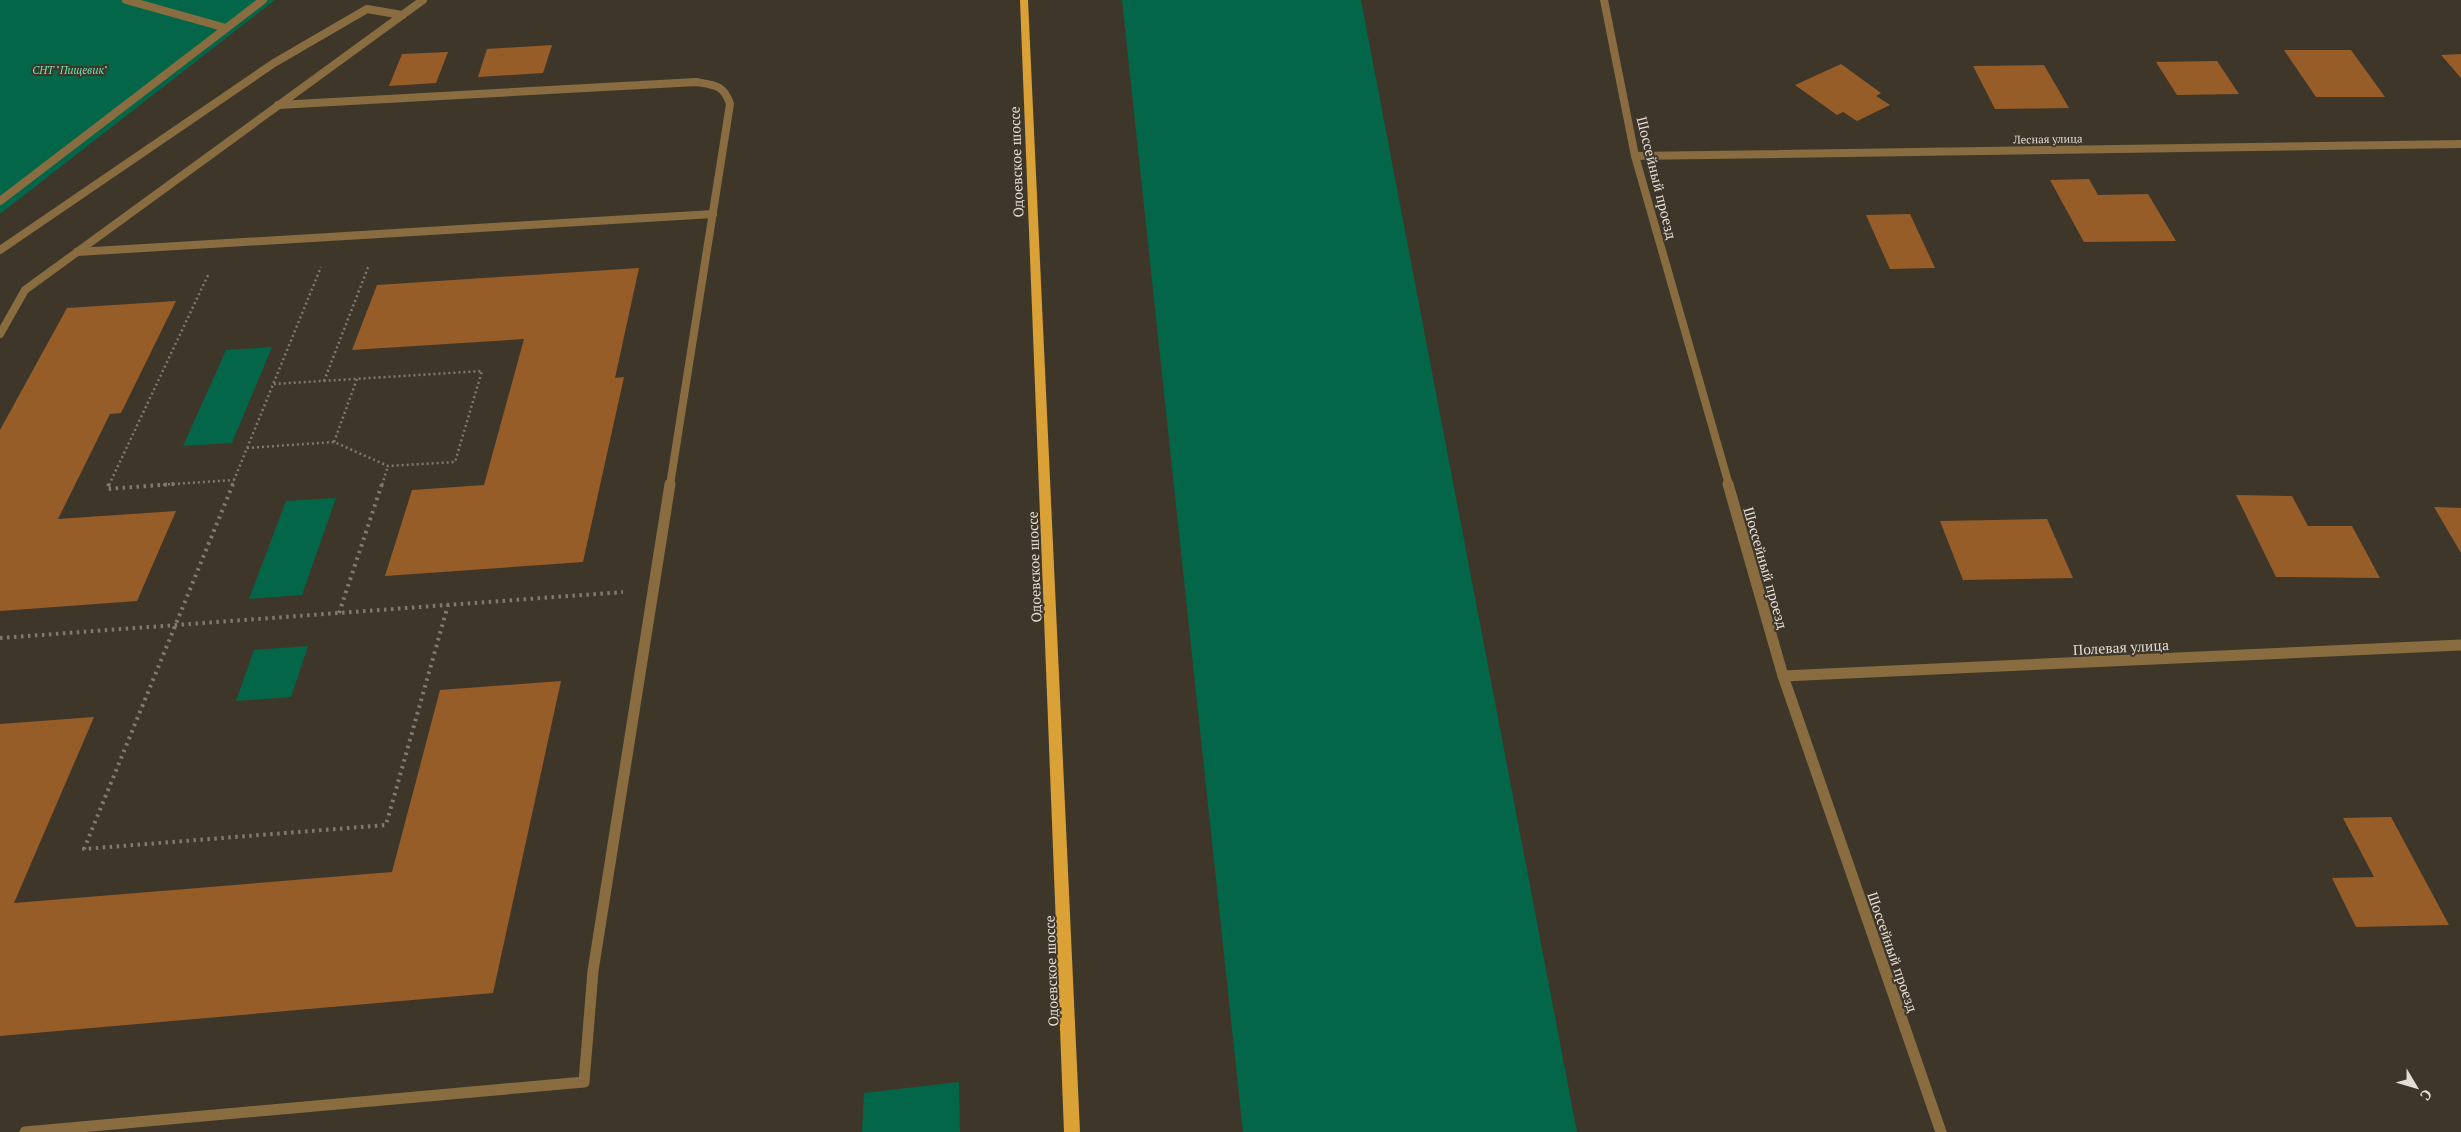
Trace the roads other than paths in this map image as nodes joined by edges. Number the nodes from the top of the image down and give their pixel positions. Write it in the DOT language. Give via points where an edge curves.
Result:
graph roads {
  1 [pos="126,0"];
  2 [pos="263,0"];
  3 [pos="372,0"];
  4 [pos="423,0"];
  5 [pos="1024,0"];
  6 [pos="1604,0"];
  7 [pos="367,9"];
  8 [pos="402,15"];
  9 [pos="226,28"];
  10 [pos="278,105"];
  11 [pos="2461,144"];
  12 [pos="1635,156"];
  13 [pos="0,201"];
  14 [pos="713,214"];
  15 [pos="0,250"];
  16 [pos="77,252"];
  17 [pos="0,334"];
  18 [pos="2461,645"];
  19 [pos="1783,676"];
  20 [pos="25,1132"];
  21 [pos="1072,1132"];
  22 [pos="1941,1132"];
  1 -- 9 [label="street"];
  2 -- 9 [label="street"];
  3 -- 7 [label="street"];
  4 -- 8 [label="street"];
  5 -- 21 [label="main road, Одоевское шоссе"];
  6 -- 12 [label="street, Шоссейный проезд"];
  7 -- 8 [label="street"];
  7 -- 15 [label="street" via="274,63"];
  8 -- 10 [label="street"];
  9 -- 13 [label="street"];
  10 -- 14 [label="street" via="696,82 715,86 726,92 730,104"];
  10 -- 16 [label="street"];
  11 -- 12 [label="street, Лесная улица"];
  12 -- 19 [label="street, Шоссейный проезд"];
  14 -- 16 [label="street"];
  14 -- 20 [label="street" via="593,971 584,1082"];
  16 -- 17 [label="street" via="25,290"];
  18 -- 19 [label="street, Полевая улица"];
  19 -- 22 [label="street, Шоссейный проезд"];
}
